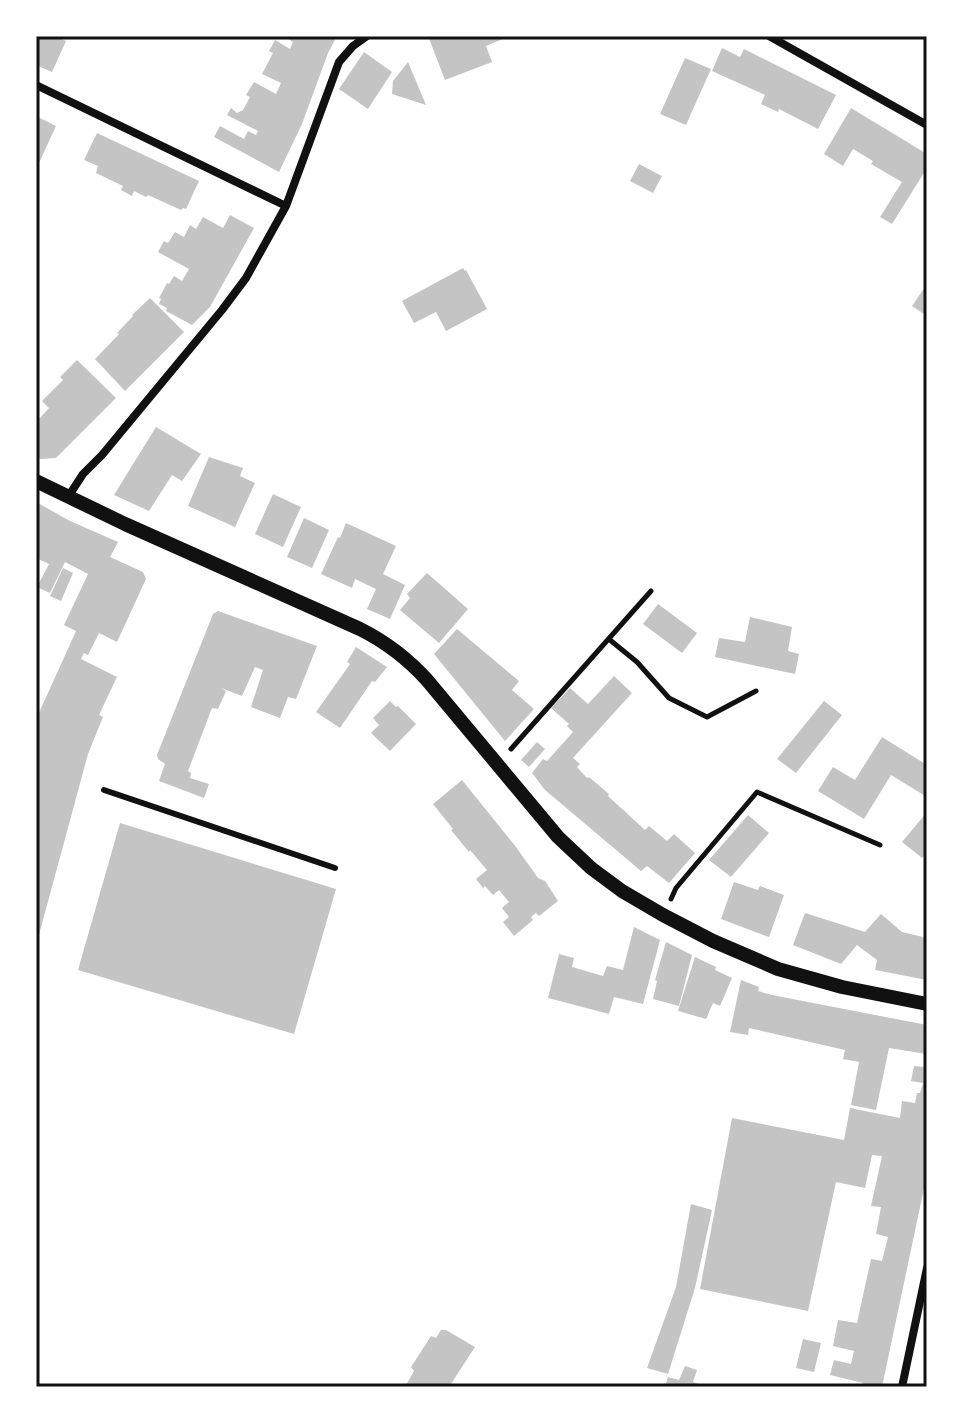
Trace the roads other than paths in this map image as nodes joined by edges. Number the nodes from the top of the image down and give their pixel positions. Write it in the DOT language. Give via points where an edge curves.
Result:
graph roads {
  1 [pos="367,36"];
  2 [pos="769,36"];
  3 [pos="36,85"];
  4 [pos="927,125"];
  5 [pos="286,206"];
  6 [pos="36,481"];
  7 [pos="68,497"];
  8 [pos="104,790"];
  9 [pos="335,868"];
  10 [pos="927,1004"];
  11 [pos="927,1268"];
  12 [pos="902,1387"];
  1 -- 5 [label="street" via="339,62"];
  2 -- 4 [label="street"];
  3 -- 5 [label="street"];
  5 -- 7 [label="street" via="246,278"];
  6 -- 7 [label="street"];
  7 -- 10 [label="street" via="397,651 558,837 622,891 787,972"];
  8 -- 9 [label="lane"];
  11 -- 12 [label="street"];
}
